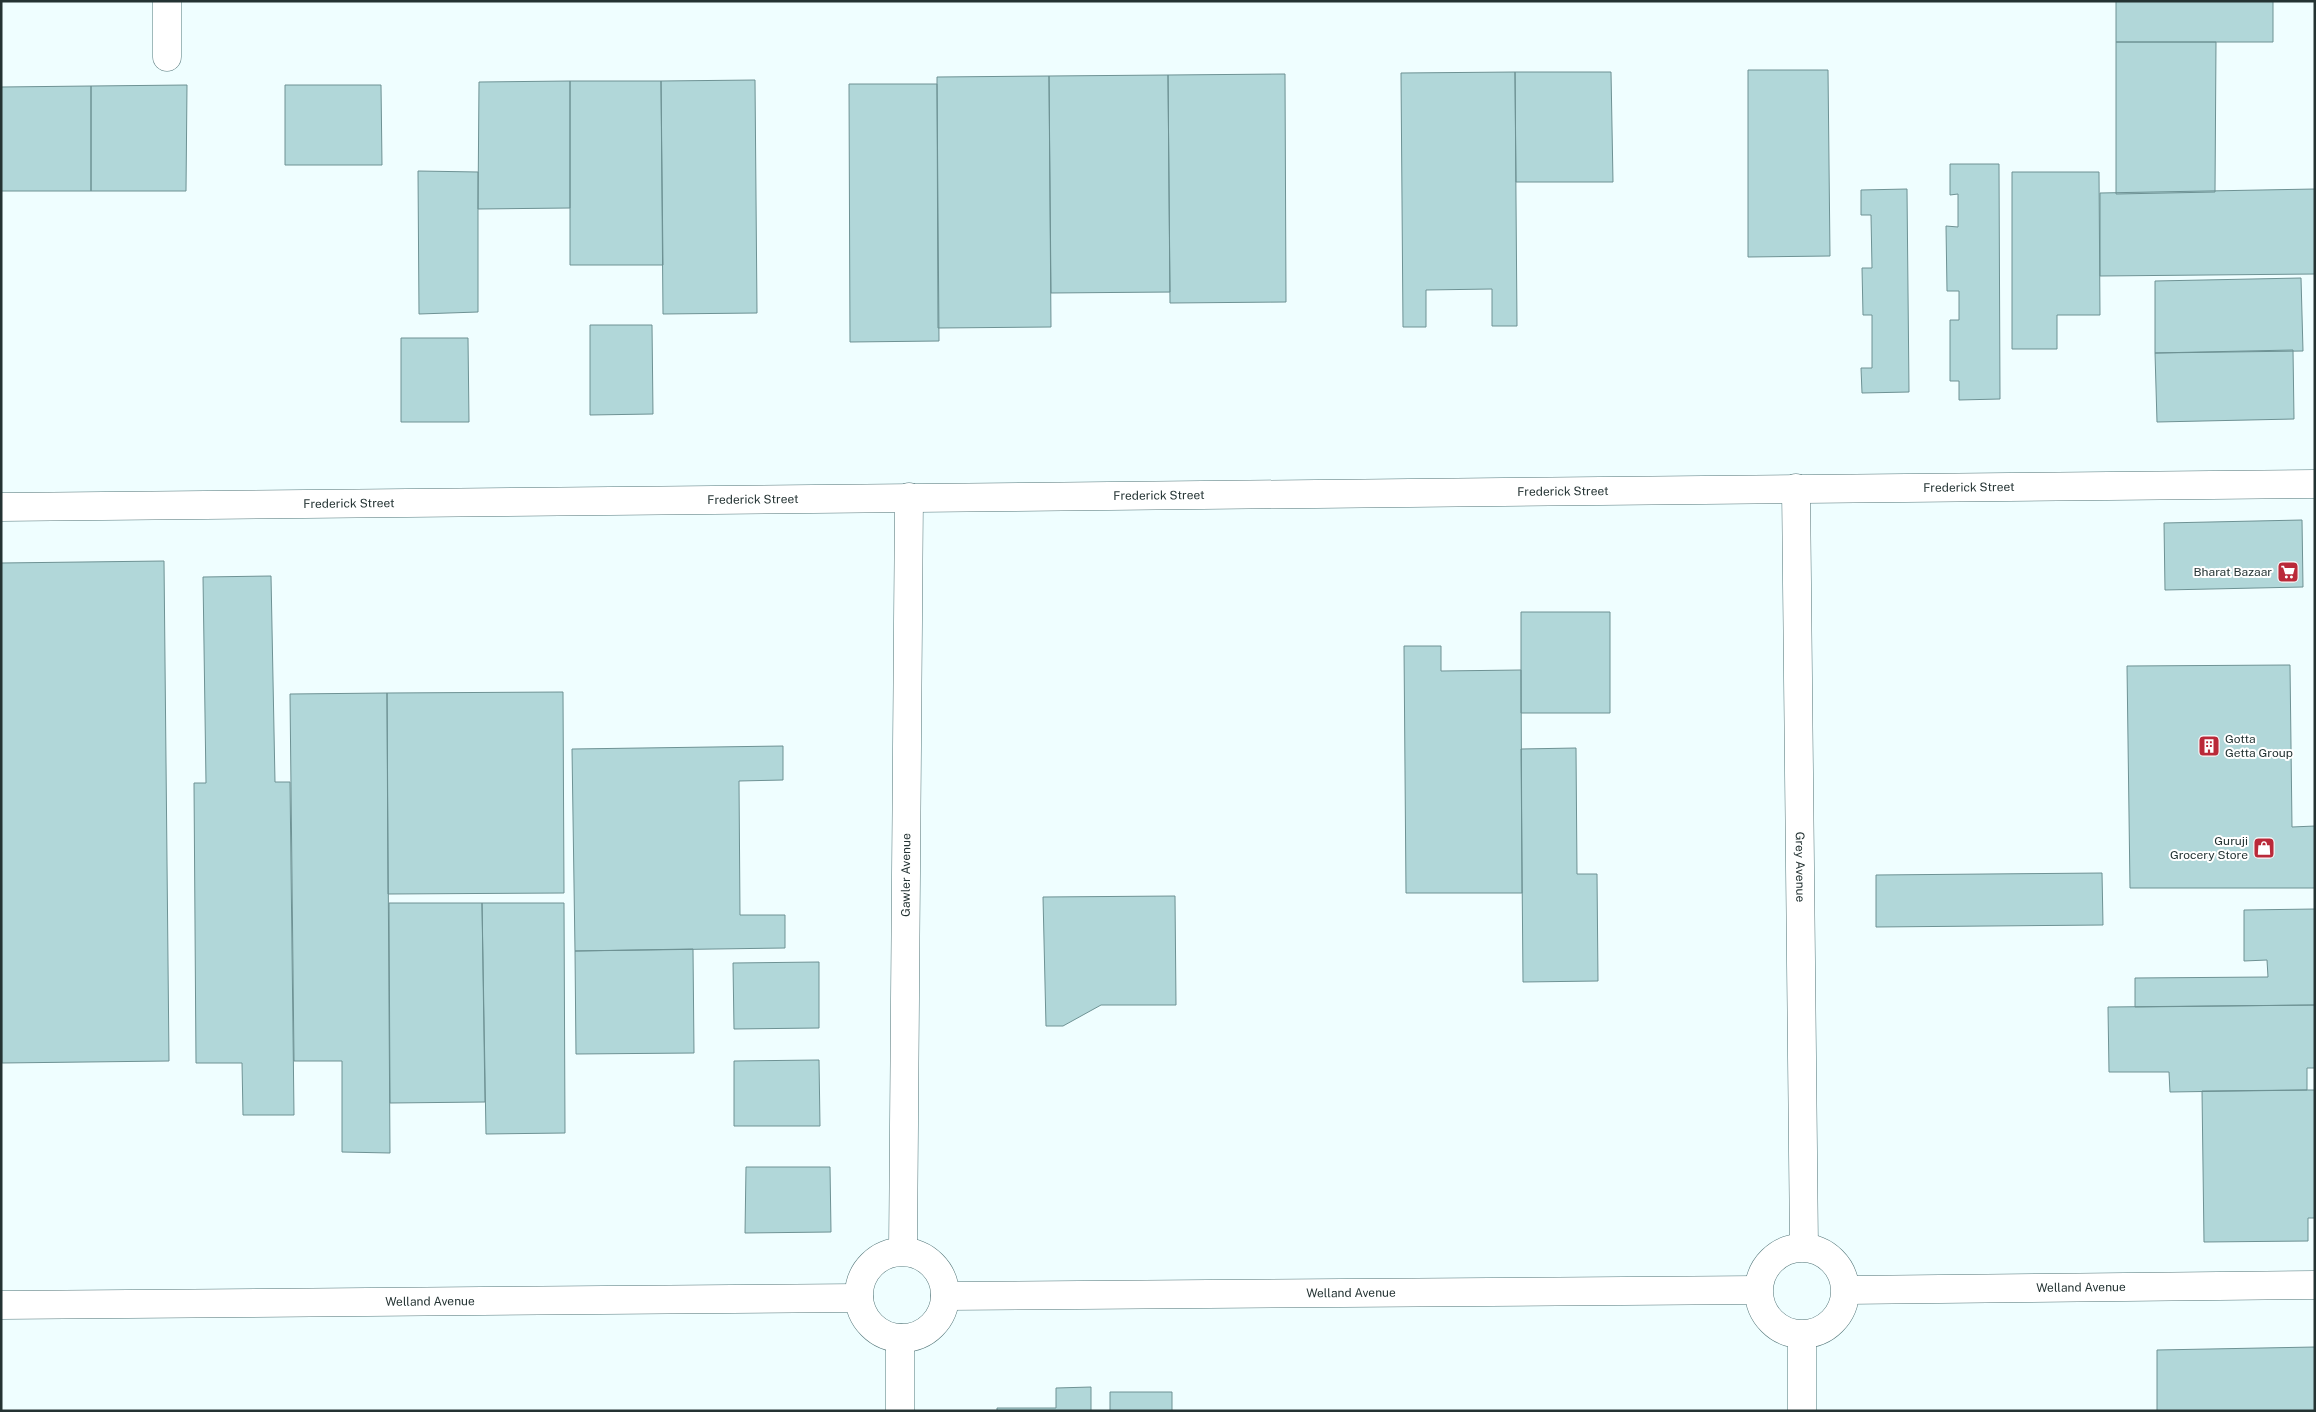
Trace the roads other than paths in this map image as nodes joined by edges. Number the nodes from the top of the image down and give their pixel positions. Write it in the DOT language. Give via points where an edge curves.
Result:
graph roads {
  1 [pos="167,1"];
  2 [pos="167,57"];
  3 [pos="2315,484"];
  4 [pos="1796,488"];
  5 [pos="909,497"];
  6 [pos="1,507"];
  7 [pos="1804,1246"];
  8 [pos="902,1251"];
  9 [pos="2315,1284"];
  10 [pos="1758,1290"];
  11 [pos="1846,1290"];
  12 [pos="945,1296"];
  13 [pos="859,1298"];
  14 [pos="1,1304"];
  15 [pos="1802,1335"];
  16 [pos="900,1338"];
  17 [pos="900,1411"];
  18 [pos="1802,1411"];
  1 -- 2 [label="street"];
  3 -- 4 [label="street, Frederick Street"];
  4 -- 5 [label="street, Frederick Street"];
  4 -- 7 [label="street, Grey Avenue"];
  5 -- 6 [label="street, Frederick Street"];
  5 -- 8 [label="street, Gawler Avenue"];
  7 -- 10 [label="street" via="1782,1251 1764,1267"];
  7 -- 11 [label="street" via="1826,1253 1840,1269"];
  8 -- 12 [label="street" via="917,1254 930,1262 940,1273"];
  8 -- 13 [label="street" via="878,1259 868,1269 861,1282"];
  9 -- 11 [label="street, Welland Avenue"];
  10 -- 12 [label="street, Welland Avenue"];
  10 -- 15 [label="street" via="1763,1312 1774,1324"];
  11 -- 15 [label="street" via="1841,1313 1824,1329"];
  12 -- 16 [label="street" via="935,1323 923,1333"];
  13 -- 14 [label="street, Welland Avenue"];
  13 -- 16 [label="street" via="872,1326"];
  15 -- 18 [label="street"];
  16 -- 17 [label="street"];
}
